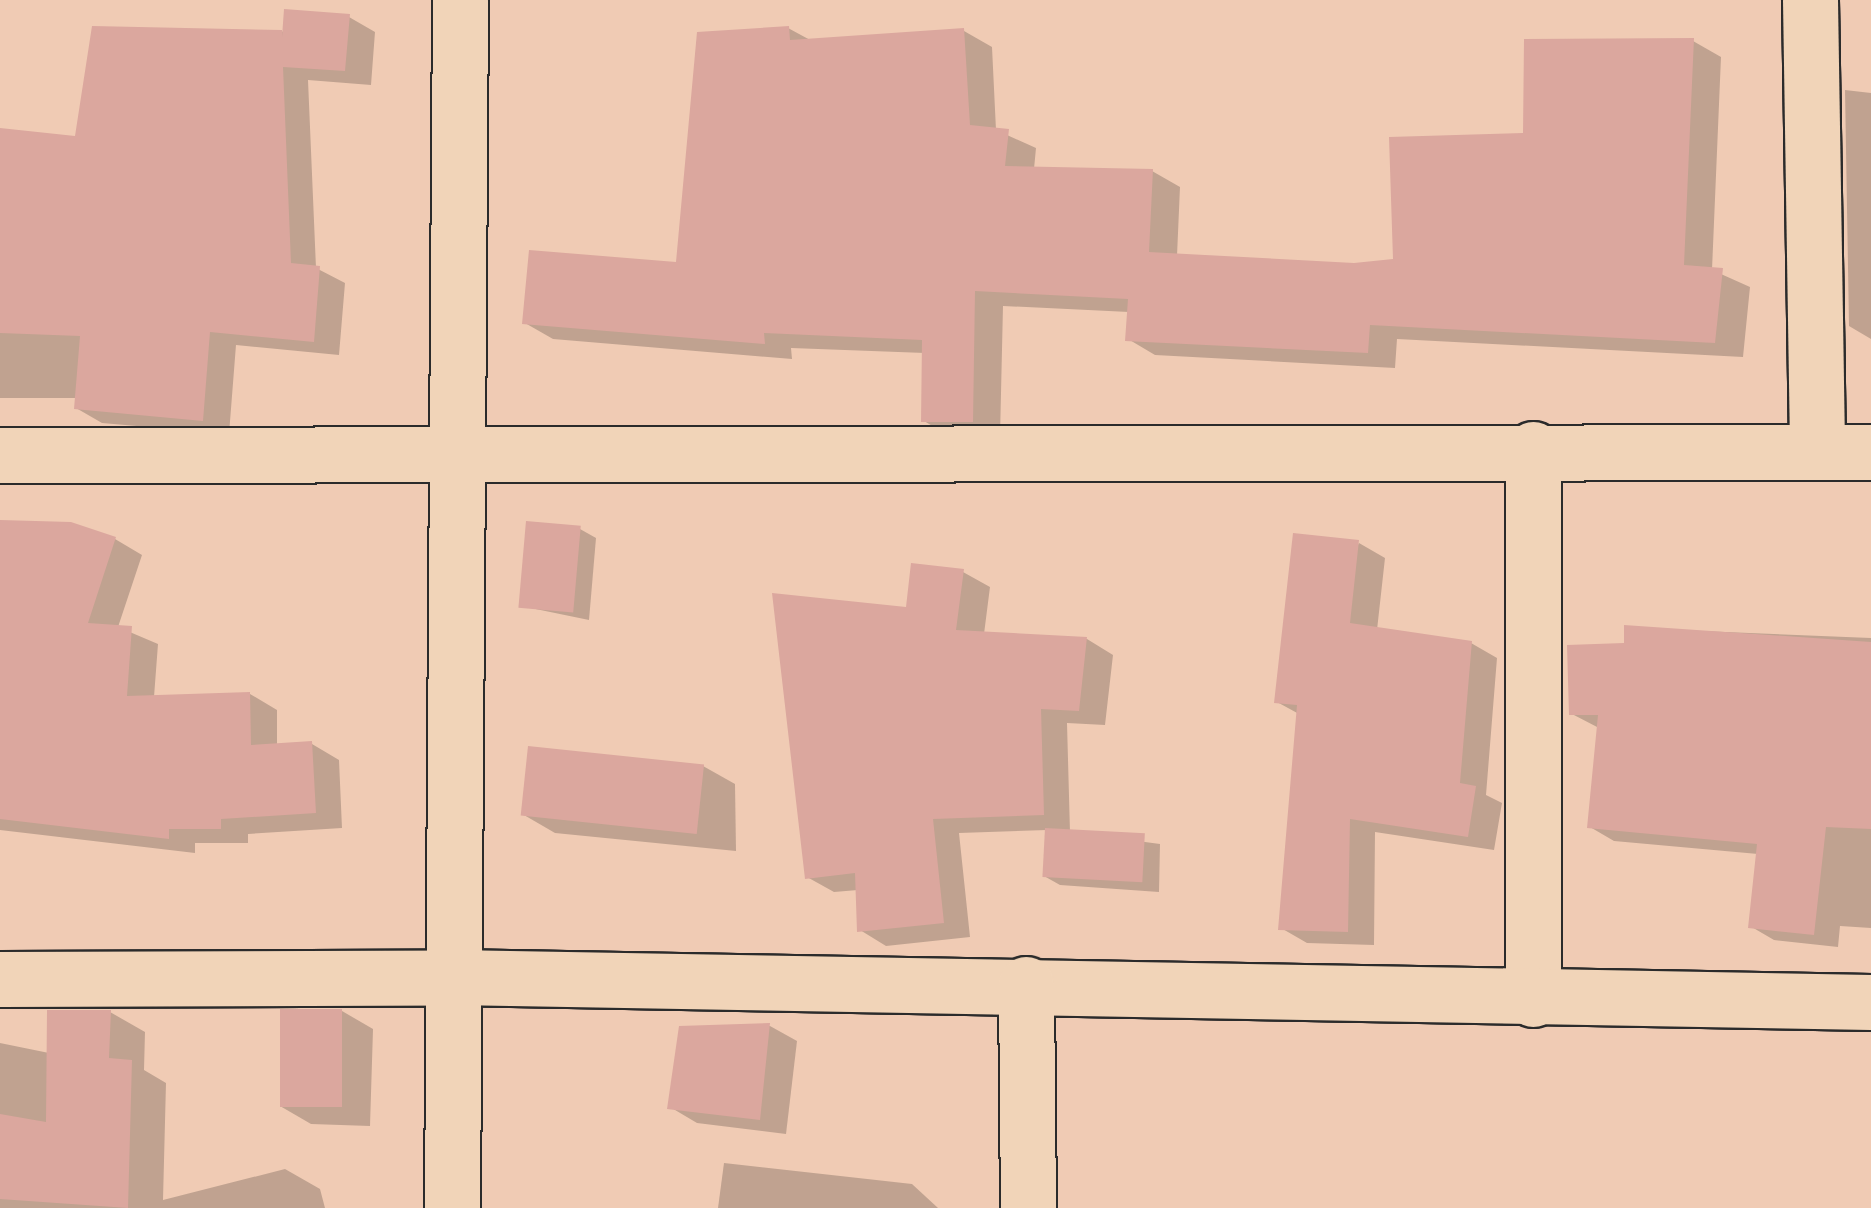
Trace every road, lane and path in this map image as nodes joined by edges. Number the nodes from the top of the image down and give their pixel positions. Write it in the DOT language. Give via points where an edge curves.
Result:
graph roads {
  1 [pos="460,0"];
  2 [pos="1810,0"];
  3 [pos="1532,449"];
  4 [pos="1817,452"];
  5 [pos="1871,452"];
  6 [pos="0,455"];
  7 [pos="460,458"];
  8 [pos="459,977"];
  9 [pos="0,979"];
  10 [pos="1026,984"];
  11 [pos="1533,999"];
  12 [pos="1871,1002"];
  13 [pos="452,1208"];
  14 [pos="1028,1208"];
  1 -- 7 [label="street"];
  2 -- 4 [label="street"];
  3 -- 4 [label="street"];
  3 -- 7 [label="street"];
  3 -- 11 [label="street"];
  4 -- 5 [label="street"];
  6 -- 7 [label="street"];
  7 -- 8 [label="street"];
  8 -- 9 [label="street"];
  8 -- 10 [label="street"];
  8 -- 13 [label="street"];
  10 -- 11 [label="street"];
  10 -- 14 [label="street"];
  11 -- 12 [label="street"];
}
